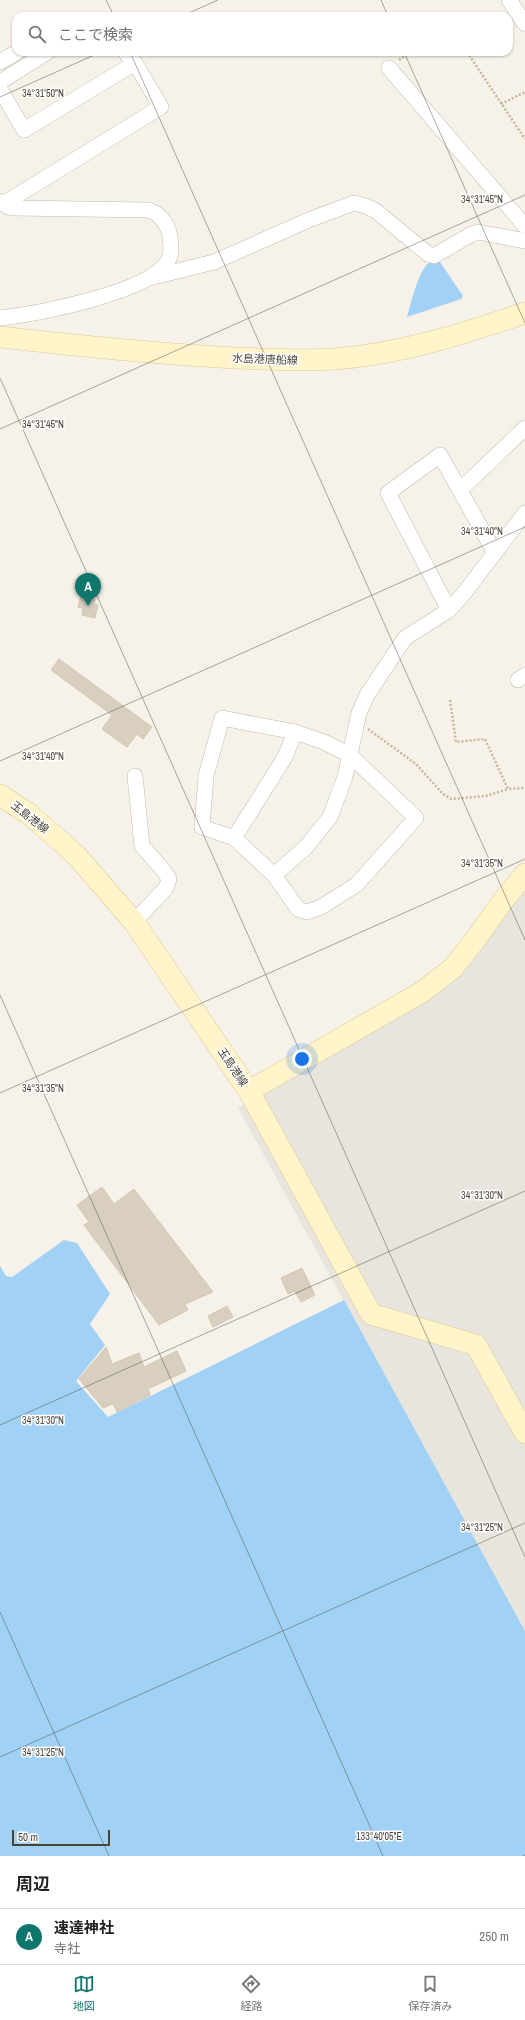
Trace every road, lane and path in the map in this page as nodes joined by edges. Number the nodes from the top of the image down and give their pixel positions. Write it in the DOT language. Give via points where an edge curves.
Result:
graph roads {
  1 [pos="510,0"];
  2 [pos="525,24"];
  3 [pos="12,55"];
  4 [pos="42,56"];
  5 [pos="470,56"];
  6 [pos="130,58"];
  7 [pos="0,62"];
  8 [pos="389,68"];
  9 [pos="0,82"];
  10 [pos="0,89"];
  11 [pos="525,92"];
  12 [pos="501,104"];
  13 [pos="525,139"];
  14 [pos="2,202"];
  15 [pos="525,226"];
  16 [pos="525,241"];
  17 [pos="149,278"];
  18 [pos="525,300"];
  19 [pos="525,313"];
  20 [pos="0,318"];
  21 [pos="525,326"];
  22 [pos="0,337"];
  23 [pos="290,360"];
  24 [pos="525,428"];
  25 [pos="460,490"];
  26 [pos="525,513"];
  27 [pos="495,553"];
  28 [pos="449,610"];
  29 [pos="450,700"];
  30 [pos="358,719"];
  31 [pos="295,732"];
  32 [pos="350,755"];
  33 [pos="135,776"];
  34 [pos="525,788"];
  35 [pos="508,789"];
  36 [pos="0,795"];
  37 [pos="234,838"];
  38 [pos="525,874"];
  39 [pos="274,875"];
  40 [pos="134,922"];
  41 [pos="249,1091"];
  42 [pos="525,1433"];
  1 -- 2 [label="street"];
  3 -- 7 [label="street"];
  4 -- 9 [label="street"];
  5 -- 12 [label="path"];
  6 -- 10 [label="street" via="24,130"];
  6 -- 14 [label="street" via="161,107"];
  8 -- 15 [label="street"];
  11 -- 12 [label="path"];
  12 -- 13 [label="path"];
  14 -- 17 [label="street" via="13,208 141,209 158,214 169,230 171,251 167,262"];
  16 -- 17 [label="street" via="478,232 434,256 428,254 376,211 354,203 214,262"];
  17 -- 20 [label="street" via="135,286 71,305"];
  18 -- 23 [label="main road" via="439,328 336,347"];
  19 -- 23 [label="main road, 水島港唐船線" via="448,339 335,359"];
  21 -- 23 [label="main road" via="453,351 378,366 332,369"];
  22 -- 23 [label="main road, 水島港唐船線" via="192,356"];
  24 -- 25 [label="street"];
  25 -- 27 [label="street"];
  25 -- 28 [label="street" via="440,455 388,493"];
  26 -- 27 [label="street"];
  27 -- 28 [label="street"];
  28 -- 30 [label="street" via="405,638 367,695"];
  29 -- 35 [label="path" via="456,742 485,739"];
  30 -- 32 [label="street"];
  30 -- 35 [label="path" via="383,741 416,764 448,798 467,799"];
  31 -- 32 [label="street"];
  31 -- 37 [label="street" via="285,757"];
  31 -- 37 [label="street" via="222,718 206,776 202,827"];
  32 -- 39 [label="street" via="338,799 330,817 306,847"];
  32 -- 39 [label="street" via="416,818 356,885 321,907 307,912 298,909"];
  33 -- 40 [label="street" via="142,846 169,879 166,888"];
  34 -- 35 [label="path"];
  36 -- 40 [label="main road, 玉島港線" via="29,814 76,855"];
  37 -- 39 [label="street"];
  38 -- 41 [label="main road, 玉島港線" via="453,968 422,992"];
  40 -- 41 [label="main road, 玉島港線"];
  41 -- 42 [label="main road" via="371,1314 476,1345"];
}
